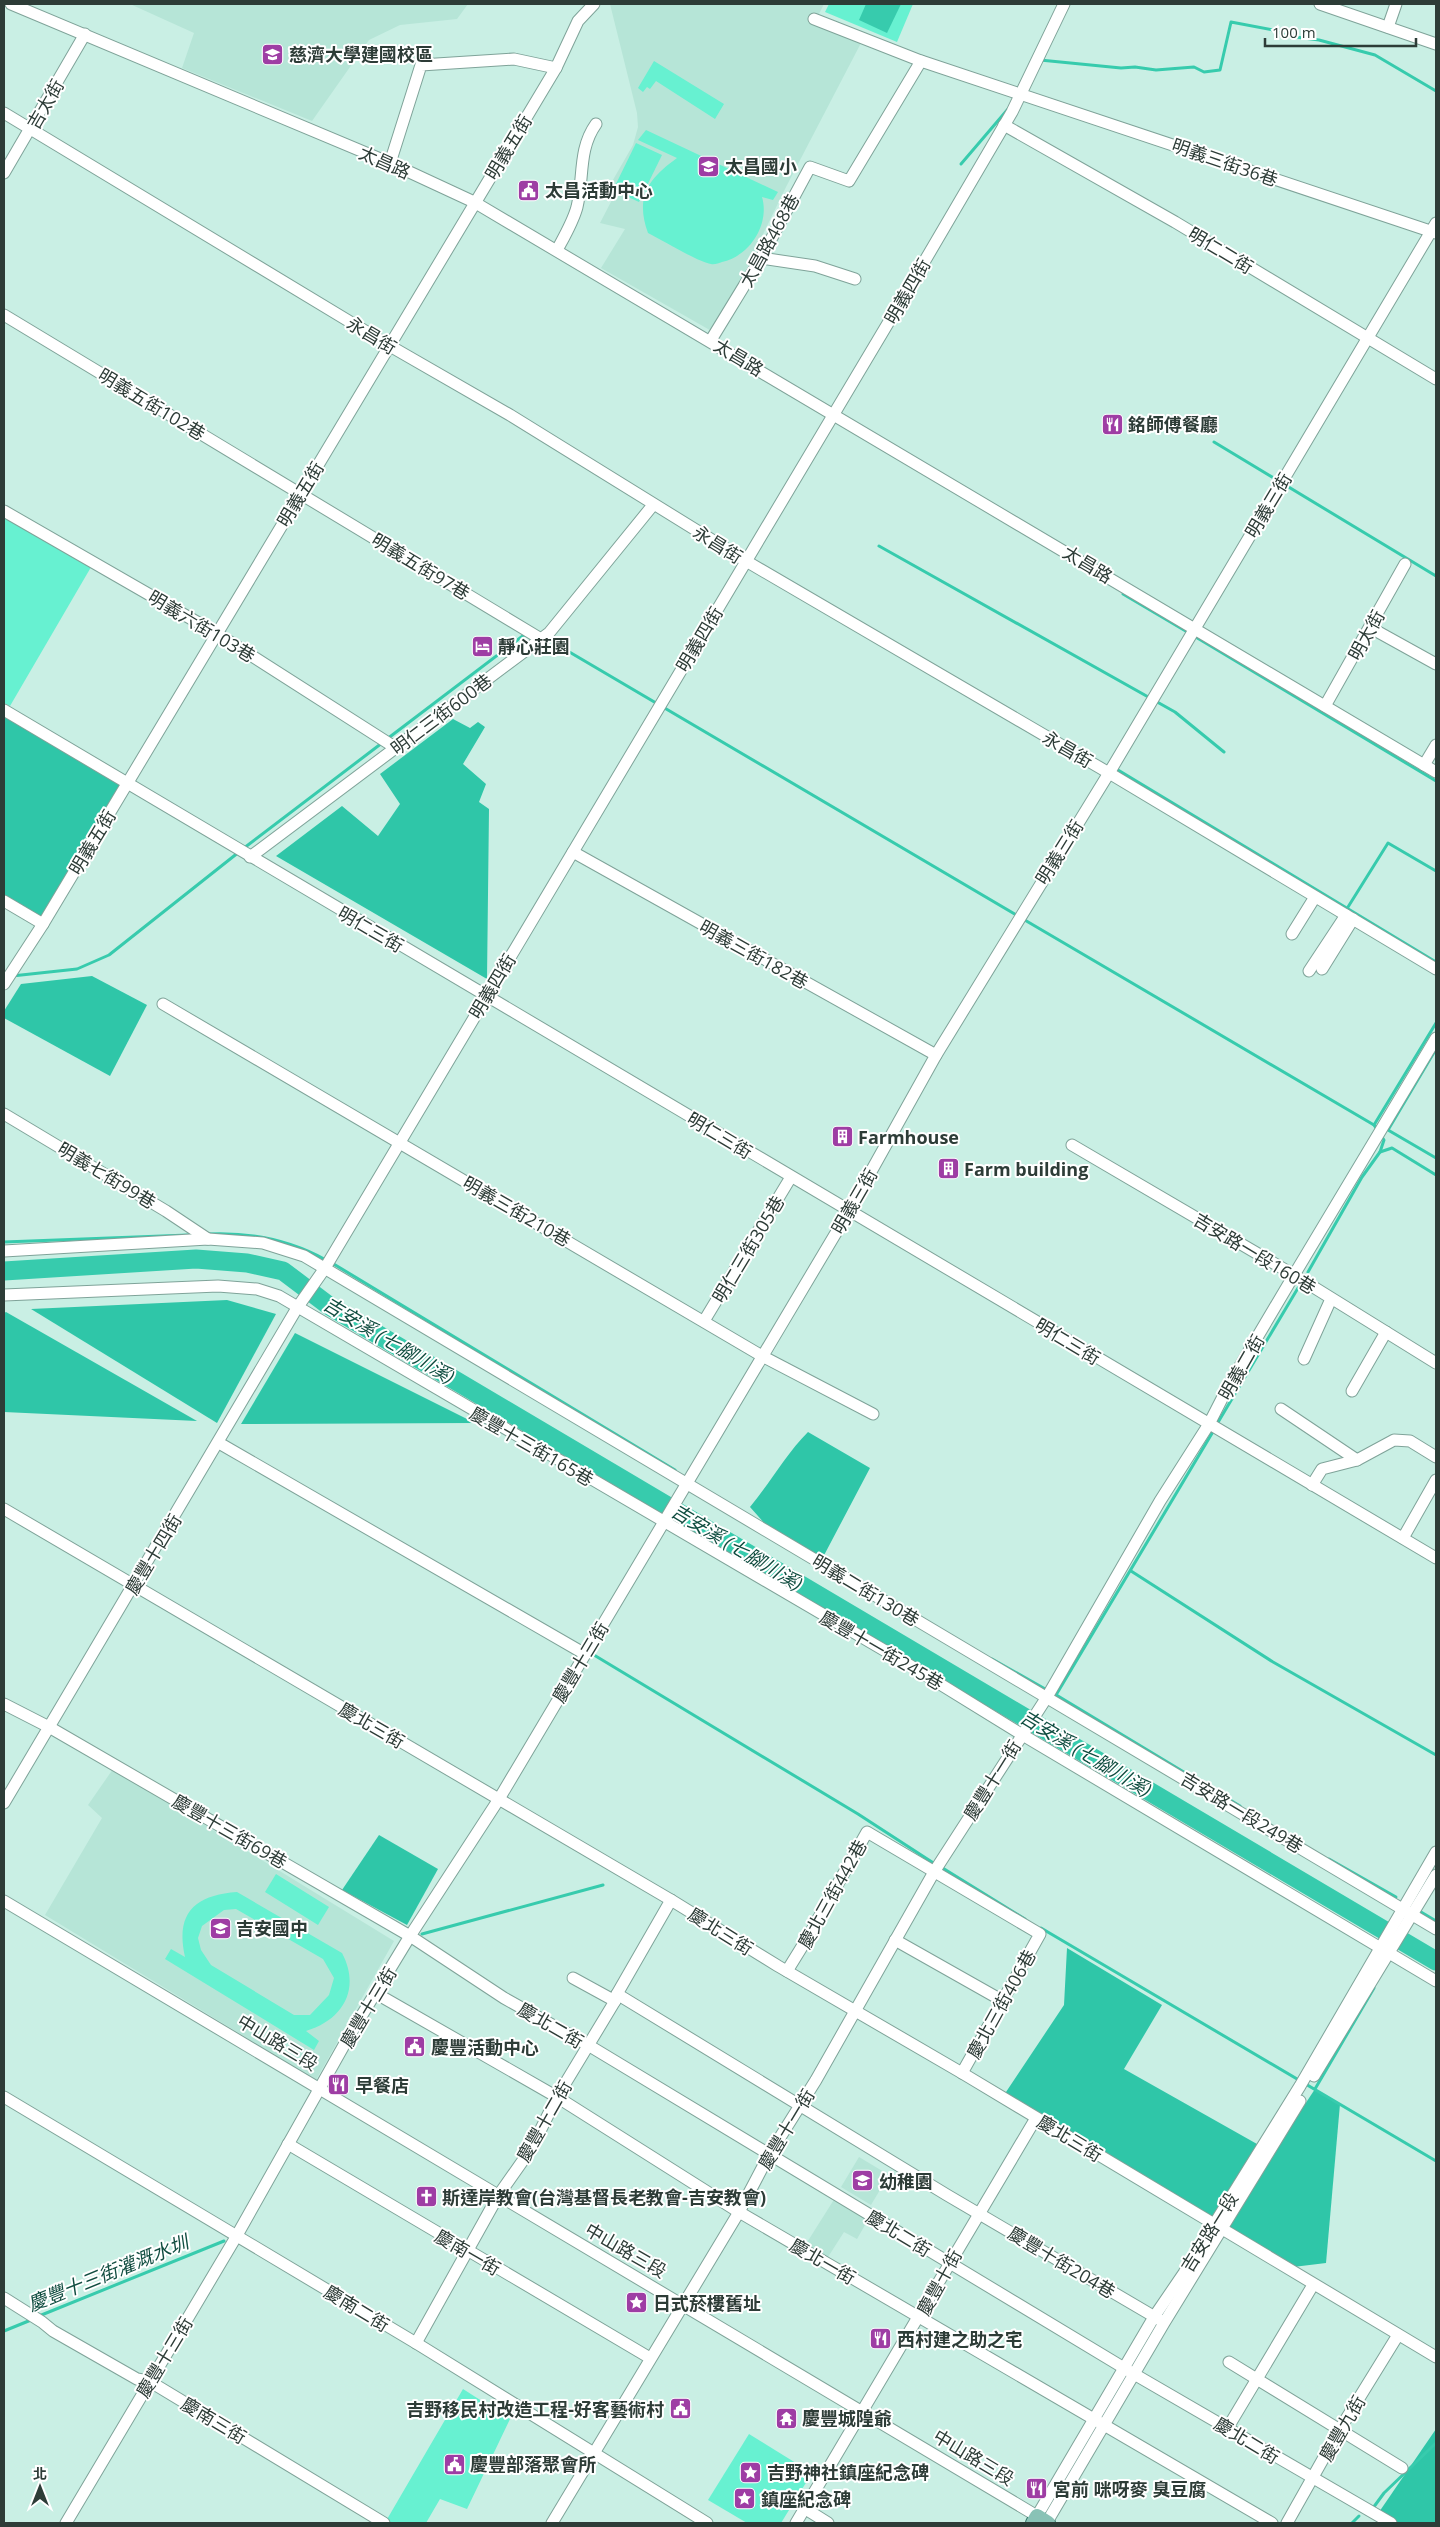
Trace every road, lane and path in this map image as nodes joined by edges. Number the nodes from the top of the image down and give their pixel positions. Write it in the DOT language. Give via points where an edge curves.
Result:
graph roads {
  1 [pos="12,4"];
  2 [pos="594,4"];
  3 [pos="1064,4"];
  4 [pos="1320,4"];
  5 [pos="1396,4"];
  6 [pos="814,19"];
  7 [pos="1388,27"];
  8 [pos="85,34"];
  9 [pos="1436,44"];
  10 [pos="921,61"];
  11 [pos="556,68"];
  12 [pos="1019,93"];
  13 [pos="4,113"];
  14 [pos="596,124"];
  15 [pos="1004,125"];
  16 [pos="31,129"];
  17 [pos="390,163"];
  18 [pos="4,172"];
  19 [pos="474,202"];
  20 [pos="1435,229"];
  21 [pos="557,250"];
  22 [pos="761,258"];
  23 [pos="855,279"];
  24 [pos="4,315"];
  25 [pos="1368,338"];
  26 [pos="711,340"];
  27 [pos="390,346"];
  28 [pos="1436,379"];
  29 [pos="835,415"];
  30 [pos="301,493"];
  31 [pos="653,505"];
  32 [pos="4,511"];
  33 [pos="746,561"];
  34 [pos="1405,564"];
  35 [pos="1195,627"];
  36 [pos="1371,628"];
  37 [pos="216,633"];
  38 [pos="541,639"];
  39 [pos="1436,664"];
  40 [pos="1326,706"];
  41 [pos="4,710"];
  42 [pos="1436,745"];
  43 [pos="396,748"];
  44 [pos="1424,765"];
  45 [pos="1436,772"];
  46 [pos="1108,773"];
  47 [pos="127,783"];
  48 [pos="573,852"];
  49 [pos="244,853"];
  50 [pos="1315,897"];
  51 [pos="4,901"];
  52 [pos="1350,917"];
  53 [pos="43,924"];
  54 [pos="1292,934"];
  55 [pos="1322,969"];
  56 [pos="1436,969"];
  57 [pos="1309,971"];
  58 [pos="4,984"];
  59 [pos="486,996"];
  60 [pos="163,1004"];
  61 [pos="1436,1038"];
  62 [pos="936,1055"];
  63 [pos="4,1114"];
  64 [pos="400,1142"];
  65 [pos="1072,1145"];
  66 [pos="791,1177"];
  67 [pos="849,1211"];
  68 [pos="208,1239"];
  69 [pos="4,1251"];
  70 [pos="322,1271"];
  71 [pos="1294,1275"];
  72 [pos="4,1295"];
  73 [pos="1331,1299"];
  74 [pos="299,1306"];
  75 [pos="704,1321"];
  76 [pos="1386,1332"];
  77 [pos="762,1356"];
  78 [pos="1304,1359"];
  79 [pos="1436,1363"];
  80 [pos="1352,1391"];
  81 [pos="1281,1410"];
  82 [pos="872,1414"];
  83 [pos="1209,1424"];
  84 [pos="219,1443"];
  85 [pos="1436,1457"];
  86 [pos="1356,1460"];
  87 [pos="1436,1480"];
  88 [pos="686,1484"];
  89 [pos="1312,1485"];
  90 [pos="4,1509"];
  91 [pos="664,1522"];
  92 [pos="1403,1538"];
  93 [pos="1436,1558"];
  94 [pos="134,1586"];
  95 [pos="585,1654"];
  96 [pos="1047,1697"];
  97 [pos="4,1704"];
  98 [pos="49,1727"];
  99 [pos="1021,1734"];
  100 [pos="499,1800"];
  101 [pos="4,1804"];
  102 [pos="1436,1852"];
  103 [pos="934,1872"];
  104 [pos="1436,1875"];
  105 [pos="671,1900"];
  106 [pos="4,1901"];
  107 [pos="1407,1911"];
  108 [pos="1436,1929"];
  109 [pos="410,1936"];
  110 [pos="895,1940"];
  111 [pos="1384,1949"];
  112 [pos="787,1971"];
  113 [pos="573,1978"];
  114 [pos="1436,1981"];
  115 [pos="377,1994"];
  116 [pos="616,1998"];
  117 [pos="1003,2001"];
  118 [pos="856,2010"];
  119 [pos="588,2045"];
  120 [pos="962,2073"];
  121 [pos="320,2089"];
  122 [pos="4,2097"];
  123 [pos="557,2097"];
  124 [pos="799,2106"];
  125 [pos="1036,2118"];
  126 [pos="288,2144"];
  127 [pos="769,2155"];
  128 [pos="498,2196"];
  129 [pos="739,2212"];
  130 [pos="978,2213"];
  131 [pos="1218,2226"];
  132 [pos="236,2237"];
  133 [pos="467,2252"];
  134 [pos="949,2263"];
  135 [pos="1313,2284"];
  136 [pos="4,2298"];
  137 [pos="683,2305"];
  138 [pos="920,2317"];
  139 [pos="1154,2317"];
  140 [pos="1398,2335"];
  141 [pos="416,2343"];
  142 [pos="1436,2357"];
  143 [pos="650,2358"];
  144 [pos="1229,2362"];
  145 [pos="1129,2370"];
  146 [pos="1255,2379"];
  147 [pos="149,2381"];
  148 [pos="862,2412"];
  149 [pos="1100,2421"];
  150 [pos="1227,2429"];
  151 [pos="1340,2429"];
  152 [pos="595,2454"];
  153 [pos="1402,2468"];
  154 [pos="1313,2479"];
  155 [pos="804,2508"];
  156 [pos="1042,2522"];
  157 [pos="66,2523"];
  158 [pos="384,2523"];
  159 [pos="552,2523"];
  160 [pos="707,2523"];
  161 [pos="796,2523"];
  162 [pos="828,2523"];
  163 [pos="1272,2523"];
  164 [pos="1287,2523"];
  165 [pos="1389,2523"];
  1 -- 8 [label="street, 太昌路"];
  2 -- 11 [label="street, 明義五街" via="578,21"];
  3 -- 12 [label="street, 明義四街"];
  4 -- 7 [label="street"];
  5 -- 7 [label="street"];
  6 -- 10 [label="street, 明義三街36巷"];
  7 -- 9 [label="street"];
  8 -- 16 [label="street, 吉太街"];
  8 -- 17 [label="street, 太昌路"];
  10 -- 12 [label="street, 明義三街36巷"];
  10 -- 22 [label="street, 太昌路468巷" via="849,181 810,167"];
  11 -- 17 [label="street" via="514,59 421,65"];
  11 -- 19 [label="street, 明義五街"];
  12 -- 15 [label="street, 明義四街"];
  12 -- 20 [label="street, 明義三街36巷"];
  13 -- 16 [label="street, 永昌街"];
  14 -- 21 [label="street" via="587,135 583,152 577,208"];
  15 -- 25 [label="street, 明仁二街" via="1175,222"];
  15 -- 29 [label="street, 明義四街"];
  16 -- 18 [label="street, 吉太街"];
  16 -- 27 [label="street, 永昌街"];
  17 -- 19 [label="street, 太昌路"];
  19 -- 21 [label="street, 太昌路"];
  19 -- 27 [label="street, 明義五街"];
  20 -- 25 [label="street, 明義三街"];
  21 -- 26 [label="street, 太昌路"];
  22 -- 23 [label="street" via="815,266"];
  22 -- 26 [label="street, 太昌路468巷"];
  24 -- 30 [label="street, 明義五街102巷"];
  25 -- 28 [label="street, 明仁二街"];
  25 -- 35 [label="street, 明義三街"];
  26 -- 29 [label="street, 太昌路"];
  27 -- 30 [label="street, 明義五街"];
  27 -- 31 [label="street, 永昌街" via="510,415"];
  29 -- 33 [label="street, 明義四街"];
  29 -- 35 [label="street, 太昌路"];
  30 -- 37 [label="street, 明義五街"];
  30 -- 38 [label="street, 明義五街97巷"];
  31 -- 33 [label="street, 永昌街"];
  31 -- 38 [label="street, 明仁三街600巷"];
  32 -- 37 [label="street, 明義六街103巷"];
  33 -- 46 [label="street, 永昌街"];
  33 -- 48 [label="street, 明義四街"];
  34 -- 36 [label="street, 明太街"];
  35 -- 40 [label="street, 太昌路"];
  35 -- 46 [label="street, 明義三街"];
  36 -- 39 [label="street"];
  36 -- 40 [label="street, 明太街"];
  37 -- 43 [label="street, 明義六街103巷"];
  37 -- 47 [label="street, 明義五街"];
  38 -- 43 [label="street, 明仁三街600巷"];
  40 -- 44 [label="street, 太昌路"];
  41 -- 47 [label="street, 明仁三街"];
  42 -- 44 [label="street"];
  43 -- 49 [label="street, 明仁三街600巷"];
  44 -- 45 [label="street, 太昌路"];
  46 -- 50 [label="street, 永昌街"];
  46 -- 62 [label="street, 明義三街"];
  47 -- 49 [label="street, 明仁三街"];
  47 -- 53 [label="street, 明義五街"];
  48 -- 59 [label="street, 明義四街"];
  48 -- 62 [label="street, 明義三街182巷"];
  49 -- 59 [label="street, 明仁三街"];
  50 -- 52 [label="street, 永昌街"];
  50 -- 54 [label="street"];
  51 -- 53 [label="street"];
  52 -- 55 [label="street"];
  52 -- 56 [label="street, 永昌街"];
  52 -- 57 [label="street"];
  53 -- 58 [label="street, 明義五街"];
  59 -- 64 [label="street, 明義四街"];
  59 -- 66 [label="street, 明仁三街"];
  60 -- 64 [label="street, 明義三街210巷"];
  61 -- 71 [label="street, 明義二街"];
  62 -- 67 [label="street, 明義三街"];
  63 -- 68 [label="street, 明義七街99巷"];
  64 -- 70 [label="street, 明義四街"];
  64 -- 75 [label="street, 明義三街210巷"];
  65 -- 71 [label="street, 吉安路一段160巷"];
  66 -- 67 [label="street, 明仁三街"];
  66 -- 75 [label="street, 明仁三街305巷"];
  67 -- 77 [label="street, 明義三街"];
  67 -- 83 [label="street, 明仁三街"];
  68 -- 69 [label="street, 明義二街130巷"];
  68 -- 70 [label="street, 明義二街130巷" via="263,1243 304,1256"];
  70 -- 74 [label="street, 明義四街"];
  70 -- 88 [label="street, 明義二街130巷"];
  71 -- 73 [label="street, 吉安路一段160巷"];
  71 -- 83 [label="street, 明義二街"];
  72 -- 74 [label="street, 慶豐十三街165巷" via="218,1286 257,1289"];
  73 -- 76 [label="street, 吉安路一段160巷"];
  73 -- 78 [label="street"];
  74 -- 84 [label="street, 慶豐十四街"];
  74 -- 91 [label="street, 慶豐十三街165巷"];
  75 -- 77 [label="street, 明義三街210巷"];
  76 -- 79 [label="street, 吉安路一段160巷"];
  76 -- 80 [label="street"];
  77 -- 82 [label="street, 明義三街210巷"];
  77 -- 88 [label="street, 明義三街"];
  81 -- 86 [label="street"];
  83 -- 89 [label="street, 明仁三街"];
  83 -- 96 [label="street, 明義二街"];
  84 -- 94 [label="street, 慶豐十四街"];
  84 -- 95 [label="street"];
  85 -- 86 [label="street" via="1410,1441 1394,1440"];
  86 -- 89 [label="street" via="1322,1469"];
  87 -- 92 [label="street"];
  88 -- 91 [label="street, 慶豐十三街"];
  88 -- 96 [label="street, 明義二街130巷"];
  89 -- 92 [label="street, 明仁三街"];
  90 -- 94 [label="street, 慶北三街"];
  91 -- 95 [label="street, 慶豐十三街"];
  91 -- 99 [label="street, 慶豐十一街245巷"];
  92 -- 93 [label="street, 明仁三街"];
  94 -- 98 [label="street, 慶豐十四街"];
  94 -- 100 [label="street, 慶北三街"];
  95 -- 100 [label="street, 慶豐十三街"];
  96 -- 99 [label="street, 慶豐十一街"];
  96 -- 107 [label="street, 吉安路一段249巷"];
  97 -- 98 [label="street, 慶豐十三街69巷"];
  98 -- 101 [label="street, 慶豐十四街"];
  98 -- 109 [label="street, 慶豐十三街69巷"];
  99 -- 103 [label="street, 慶豐十一街"];
  99 -- 111 [label="street, 慶豐十一街245巷"];
  100 -- 105 [label="street, 慶北三街"];
  100 -- 109 [label="street, 慶豐十三街"];
  102 -- 107 [label="street"];
  103 -- 110 [label="street, 慶豐十一街"];
  103 -- 112 [label="street, 慶北三街442巷" via="867,1832"];
  103 -- 117 [label="street, 慶北三街406巷" via="1040,1934"];
  104 -- 107 [label="street"];
  105 -- 112 [label="street, 慶北三街"];
  105 -- 116 [label="street, 慶豐十二街"];
  106 -- 121 [label="street, 中山路三段"];
  107 -- 108 [label="street, 吉安路一段249巷"];
  107 -- 111 [label="street, 吉安路一段"];
  109 -- 115 [label="street, 慶豐十三街"];
  109 -- 119 [label="street, 慶北二街" via="504,1998"];
  110 -- 117 [label="street"];
  110 -- 118 [label="street, 慶豐十一街"];
  111 -- 114 [label="street, 慶豐十一街245巷"];
  111 -- 131 [label="street, 吉安路一段"];
  112 -- 118 [label="street, 慶北三街"];
  113 -- 116 [label="street, 慶豐十街204巷"];
  115 -- 121 [label="street, 慶豐十三街"];
  115 -- 123 [label="street, 慶北一街"];
  116 -- 119 [label="street, 慶豐十二街"];
  116 -- 124 [label="street, 慶豐十街204巷"];
  117 -- 120 [label="street, 慶北三街406巷"];
  118 -- 120 [label="street, 慶北三街"];
  118 -- 124 [label="street, 慶豐十一街"];
  119 -- 123 [label="street, 慶豐十二街"];
  119 -- 127 [label="street, 慶北二街"];
  120 -- 125 [label="street, 慶北三街"];
  121 -- 126 [label="street, 慶豐十三街"];
  121 -- 128 [label="street, 中山路三段"];
  122 -- 132 [label="street, 慶南二街"];
  123 -- 128 [label="street, 慶豐十二街" via="530,2149"];
  123 -- 129 [label="street, 慶北一街"];
  124 -- 127 [label="street, 慶豐十一街"];
  124 -- 130 [label="street, 慶豐十街204巷"];
  125 -- 130 [label="street, 慶豐十街"];
  125 -- 131 [label="street, 慶北三街"];
  126 -- 132 [label="street, 慶豐十三街"];
  126 -- 133 [label="street, 慶南一街"];
  127 -- 129 [label="street, 慶豐十一街"];
  127 -- 134 [label="street, 慶北二街"];
  128 -- 133 [label="street, 慶豐十二街"];
  128 -- 137 [label="street, 中山路三段"];
  129 -- 137 [label="street, 慶豐十一街"];
  129 -- 138 [label="street, 慶北一街"];
  130 -- 134 [label="street, 慶豐十街"];
  130 -- 139 [label="street, 慶豐十街204巷"];
  131 -- 135 [label="street, 慶北三街"];
  131 -- 139 [label="street, 吉安路一段"];
  132 -- 141 [label="street, 慶南二街"];
  132 -- 147 [label="street, 慶豐十三街"];
  133 -- 141 [label="street, 慶豐十二街"];
  133 -- 143 [label="street, 慶南一街"];
  134 -- 138 [label="street, 慶豐十街"];
  134 -- 145 [label="street, 慶北二街"];
  135 -- 140 [label="street, 慶北三街"];
  135 -- 146 [label="street"];
  136 -- 147 [label="street, 慶南三街" via="131,2376"];
  137 -- 143 [label="street, 慶豐十一街"];
  137 -- 148 [label="street, 中山路三段"];
  138 -- 148 [label="street, 慶豐十街"];
  138 -- 149 [label="street, 慶北一街"];
  139 -- 145 [label="street, 吉安路一段"];
  140 -- 142 [label="street, 慶北三街"];
  140 -- 151 [label="street, 慶豐九街"];
  141 -- 152 [label="street, 慶南二街"];
  143 -- 152 [label="street, 慶豐十一街"];
  144 -- 146 [label="street"];
  145 -- 149 [label="street, 吉安路一段"];
  145 -- 150 [label="street, 慶北二街"];
  146 -- 150 [label="street"];
  146 -- 151 [label="street"];
  147 -- 157 [label="street, 慶豐十三街"];
  147 -- 158 [label="street, 慶南三街"];
  148 -- 155 [label="street, 慶豐十街"];
  148 -- 156 [label="street, 中山路三段"];
  149 -- 156 [label="street, 吉安路一段"];
  149 -- 163 [label="street, 慶北一街"];
  150 -- 154 [label="street, 慶北二街"];
  151 -- 153 [label="street"];
  151 -- 154 [label="street, 慶豐九街"];
  152 -- 159 [label="street, 慶豐十一街"];
  152 -- 160 [label="street, 慶南二街"];
  154 -- 164 [label="street, 慶豐九街"];
  154 -- 165 [label="street, 慶北二街"];
  155 -- 161 [label="street, 慶豐十街"];
  155 -- 162 [label="street"];
}
